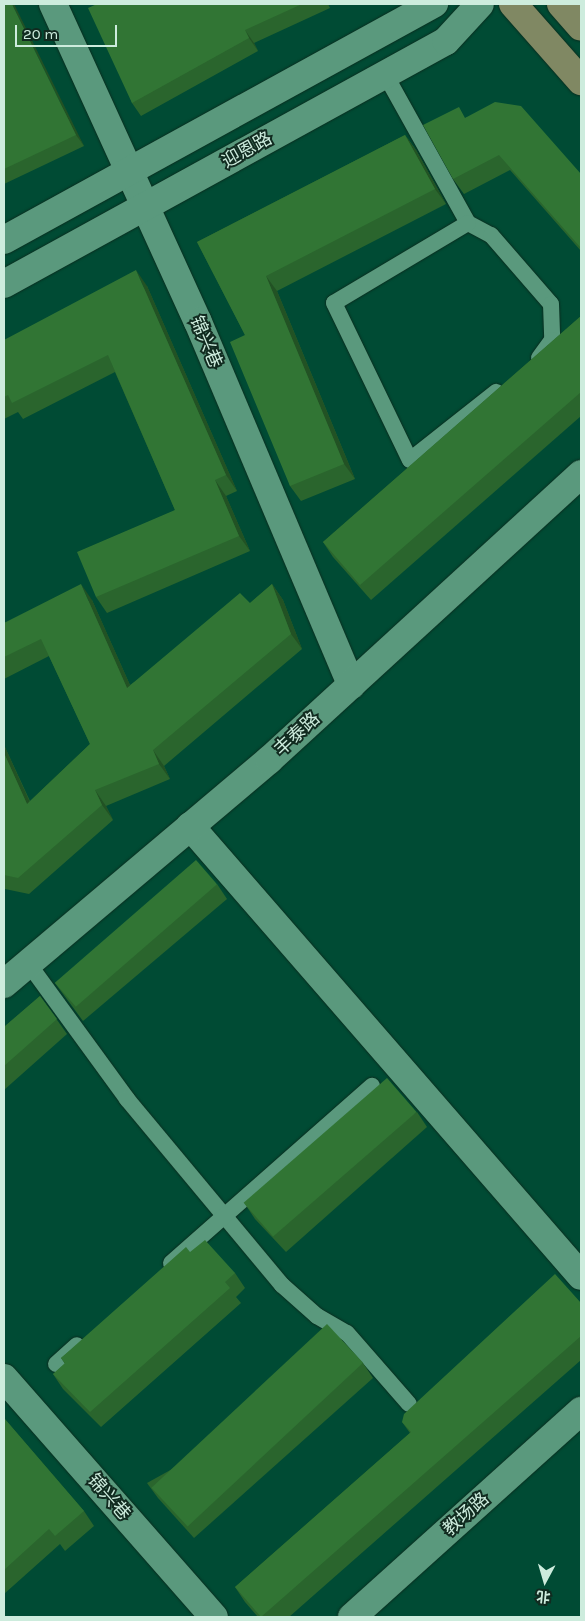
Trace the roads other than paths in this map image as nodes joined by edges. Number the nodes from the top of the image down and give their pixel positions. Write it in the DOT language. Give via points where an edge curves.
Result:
graph roads {
  1 [pos="54,4"];
  2 [pos="434,4"];
  3 [pos="480,4"];
  4 [pos="513,4"];
  5 [pos="561,4"];
  6 [pos="581,27"];
  7 [pos="385,74"];
  8 [pos="581,81"];
  9 [pos="129,171"];
  10 [pos="145,206"];
  11 [pos="468,223"];
  12 [pos="4,240"];
  13 [pos="4,284"];
  14 [pos="524,370"];
  15 [pos="509,382"];
  16 [pos="581,474"];
  17 [pos="351,685"];
  18 [pos="190,826"];
  19 [pos="11,974"];
  20 [pos="372,1086"];
  21 [pos="224,1216"];
  22 [pos="158,1274"];
  23 [pos="581,1276"];
  24 [pos="92,1332"];
  25 [pos="56,1364"];
  26 [pos="4,1378"];
  27 [pos="409,1404"];
  28 [pos="581,1411"];
  29 [pos="214,1617"];
  30 [pos="352,1617"];
  1 -- 9 [label="street, 锦兴巷"];
  2 -- 9 [label="street"];
  3 -- 7 [label="street, 迎恩路" via="446,41"];
  4 -- 8 [label="main road"];
  5 -- 6 [label="main road"];
  7 -- 10 [label="street, 迎恩路"];
  7 -- 11 [label="lane"];
  9 -- 10 [label="street, 锦兴巷"];
  9 -- 12 [label="street"];
  10 -- 13 [label="street, 迎恩路"];
  10 -- 17 [label="street, 锦兴巷"];
  11 -- 14 [label="lane" via="491,235 551,304 554,329 550,346"];
  11 -- 15 [label="lane" via="334,303 410,460"];
  16 -- 17 [label="street, 丰泰路"];
  17 -- 18 [label="street, 丰泰路"];
  18 -- 19 [label="street, 丰泰路"];
  18 -- 23 [label="street"];
  19 -- 21 [label="lane" via="127,1099"];
  20 -- 21 [label="lane"];
  21 -- 22 [label="lane"];
  21 -- 27 [label="lane" via="282,1285 317,1316 347,1333"];
  24 -- 25 [label="lane"];
  26 -- 29 [label="street, 锦兴巷"];
  28 -- 30 [label="street, 教场路"];
}
